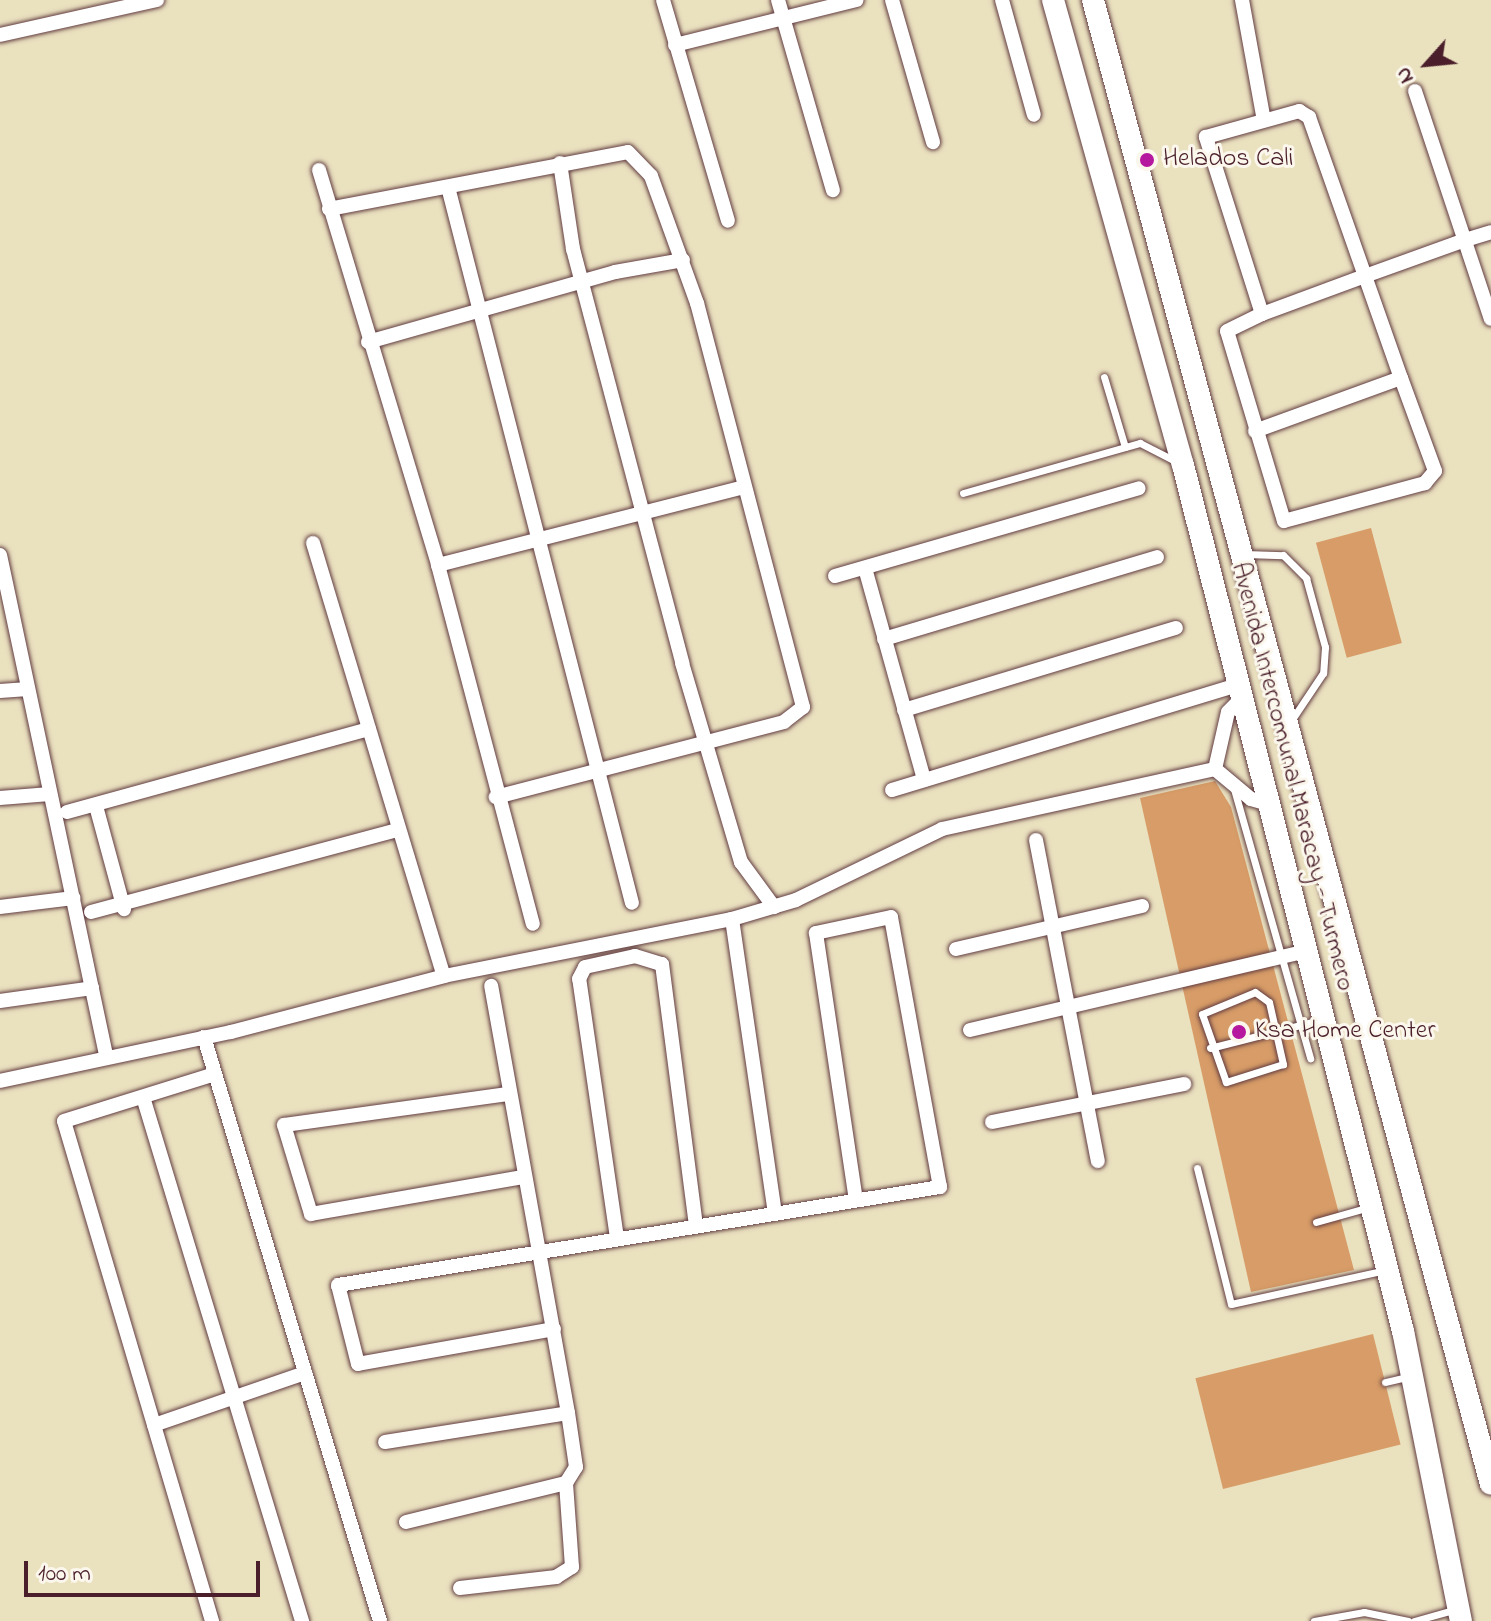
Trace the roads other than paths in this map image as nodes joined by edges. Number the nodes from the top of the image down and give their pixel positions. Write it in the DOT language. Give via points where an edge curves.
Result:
graph roads {
  1 [pos="157,0"];
  2 [pos="663,0"];
  3 [pos="778,0"];
  4 [pos="857,0"];
  5 [pos="892,0"];
  6 [pos="1002,0"];
  7 [pos="1053,0"];
  8 [pos="1093,0"];
  9 [pos="1242,0"];
  10 [pos="784,21"];
  11 [pos="0,35"];
  12 [pos="675,45"];
  13 [pos="1415,91"];
  14 [pos="1034,115"];
  15 [pos="1263,116"];
  16 [pos="933,142"];
  17 [pos="560,163"];
  18 [pos="319,170"];
  19 [pos="448,187"];
  20 [pos="833,190"];
  21 [pos="329,209"];
  22 [pos="728,221"];
  23 [pos="1491,232"];
  24 [pos="1462,241"];
  25 [pos="683,260"];
  26 [pos="1365,276"];
  27 [pos="583,286"];
  28 [pos="1262,314"];
  29 [pos="478,315"];
  30 [pos="1491,319"];
  31 [pos="368,342"];
  32 [pos="1104,377"];
  33 [pos="1401,378"];
  34 [pos="1255,431"];
  35 [pos="1125,447"];
  36 [pos="1183,465"];
  37 [pos="744,487"];
  38 [pos="1139,488"];
  39 [pos="963,493"];
  40 [pos="643,512"];
  41 [pos="535,537"];
  42 [pos="313,543"];
  43 [pos="0,555"];
  44 [pos="1242,555"];
  45 [pos="1157,557"];
  46 [pos="438,565"];
  47 [pos="865,568"];
  48 [pos="835,576"];
  49 [pos="5,604"];
  50 [pos="1176,628"];
  51 [pos="884,639"];
  52 [pos="28,689"];
  53 [pos="0,691"];
  54 [pos="1240,692"];
  55 [pos="904,710"];
  56 [pos="1289,727"];
  57 [pos="369,729"];
  58 [pos="707,743"];
  59 [pos="1215,769"];
  60 [pos="598,772"];
  61 [pos="924,780"];
  62 [pos="1233,787"];
  63 [pos="892,790"];
  64 [pos="50,794"];
  65 [pos="496,797"];
  66 [pos="0,798"];
  67 [pos="1269,804"];
  68 [pos="96,806"];
  69 [pos="67,812"];
  70 [pos="397,830"];
  71 [pos="1036,840"];
  72 [pos="73,898"];
  73 [pos="632,903"];
  74 [pos="1142,906"];
  75 [pos="0,907"];
  76 [pos="774,907"];
  77 [pos="124,909"];
  78 [pos="91,912"];
  79 [pos="732,919"];
  80 [pos="533,924"];
  81 [pos="1053,927"];
  82 [pos="956,949"];
  83 [pos="1307,951"];
  84 [pos="1284,957"];
  85 [pos="444,976"];
  86 [pos="491,986"];
  87 [pos="92,988"];
  88 [pos="0,1000"];
  89 [pos="1069,1011"];
  90 [pos="1311,1022"];
  91 [pos="970,1030"];
  92 [pos="1276,1031"];
  93 [pos="204,1037"];
  94 [pos="1210,1048"];
  95 [pos="106,1055"];
  96 [pos="1310,1058"];
  97 [pos="215,1074"];
  98 [pos="0,1081"];
  99 [pos="1184,1084"];
  100 [pos="508,1094"];
  101 [pos="143,1097"];
  102 [pos="1087,1102"];
  103 [pos="992,1122"];
  104 [pos="1098,1161"];
  105 [pos="1197,1168"];
  106 [pos="522,1177"];
  107 [pos="856,1200"];
  108 [pos="1371,1206"];
  109 [pos="775,1213"];
  110 [pos="1316,1222"];
  111 [pos="696,1226"];
  112 [pos="617,1238"];
  113 [pos="534,1252"];
  114 [pos="1388,1270"];
  115 [pos="554,1329"];
  116 [pos="305,1373"];
  117 [pos="1413,1375"];
  118 [pos="1385,1382"];
  119 [pos="235,1397"];
  120 [pos="568,1413"];
  121 [pos="154,1425"];
  122 [pos="385,1442"];
  123 [pos="566,1483"];
  124 [pos="1491,1484"];
  125 [pos="406,1522"];
  126 [pos="460,1588"];
  127 [pos="1460,1615"];
  128 [pos="212,1621"];
  129 [pos="302,1621"];
  130 [pos="380,1621"];
  131 [pos="1314,1621"];
  132 [pos="1408,1621"];
  133 [pos="1414,1621"];
  1 -- 11 [label="street"];
  2 -- 12 [label="street"];
  3 -- 10 [label="street"];
  4 -- 10 [label="street"];
  5 -- 16 [label="street"];
  6 -- 14 [label="street"];
  7 -- 36 [label="main road, Avenida Intercomunal Maracay - Turmero"];
  8 -- 44 [label="main road, Avenida Intercomunal Maracay - Turmero"];
  9 -- 15 [label="street"];
  10 -- 12 [label="street"];
  10 -- 20 [label="street"];
  12 -- 22 [label="street"];
  13 -- 24 [label="street"];
  15 -- 26 [label="street" via="1299,111 1309,117"];
  15 -- 28 [label="street" via="1206,137"];
  17 -- 19 [label="street"];
  17 -- 25 [label="street" via="637,155"];
  17 -- 27 [label="street"];
  18 -- 21 [label="street"];
  19 -- 21 [label="street"];
  19 -- 29 [label="street"];
  21 -- 31 [label="street"];
  23 -- 24 [label="street"];
  24 -- 26 [label="street"];
  24 -- 30 [label="street"];
  25 -- 27 [label="street" via="615,272"];
  25 -- 37 [label="street"];
  26 -- 28 [label="street"];
  26 -- 33 [label="street"];
  27 -- 29 [label="street"];
  27 -- 40 [label="street"];
  28 -- 34 [label="street" via="1227,331"];
  29 -- 31 [label="street"];
  29 -- 41 [label="street"];
  31 -- 46 [label="street"];
  32 -- 35 [label="lane"];
  33 -- 34 [label="street"];
  33 -- 34 [label="street" via="1435,471 1425,483 1284,521"];
  35 -- 36 [label="lane" via="1140,443"];
  35 -- 39 [label="lane"];
  36 -- 54 [label="main road, Avenida Intercomunal Maracay - Turmero"];
  37 -- 40 [label="street"];
  37 -- 58 [label="street" via="803,707 794,718"];
  38 -- 47 [label="street"];
  40 -- 41 [label="street"];
  40 -- 58 [label="street"];
  41 -- 46 [label="street"];
  41 -- 60 [label="street"];
  42 -- 57 [label="street"];
  43 -- 49 [label="street"];
  44 -- 56 [label="main road, Avenida Intercomunal Maracay - Turmero"];
  44 -- 56 [label="lane" via="1283,555 1306,578 1325,647 1323,673"];
  45 -- 51 [label="street"];
  46 -- 65 [label="street"];
  47 -- 48 [label="street"];
  47 -- 51 [label="street"];
  49 -- 52 [label="street"];
  50 -- 55 [label="street"];
  51 -- 55 [label="street"];
  52 -- 53 [label="street"];
  52 -- 64 [label="street"];
  54 -- 59 [label="street" via="1228,712"];
  54 -- 61 [label="street"];
  54 -- 67 [label="main road, Avenida Intercomunal Maracay - Turmero"];
  55 -- 61 [label="street"];
  56 -- 124 [label="main road, Avenida Intercomunal Maracay - Turmero"];
  57 -- 68 [label="street"];
  57 -- 70 [label="street"];
  58 -- 60 [label="street"];
  58 -- 76 [label="street" via="747,877"];
  59 -- 62 [label="street"];
  59 -- 76 [label="street" via="942,829"];
  60 -- 65 [label="street"];
  60 -- 73 [label="street"];
  61 -- 63 [label="street"];
  62 -- 67 [label="street"];
  62 -- 84 [label="lane"];
  64 -- 66 [label="street"];
  64 -- 72 [label="street"];
  65 -- 80 [label="street"];
  67 -- 83 [label="main road, Avenida Intercomunal Maracay - Turmero"];
  68 -- 69 [label="street"];
  68 -- 77 [label="street"];
  70 -- 77 [label="street"];
  70 -- 85 [label="street"];
  71 -- 81 [label="street"];
  72 -- 75 [label="street"];
  72 -- 87 [label="street"];
  74 -- 81 [label="street"];
  76 -- 79 [label="street"];
  77 -- 78 [label="street"];
  79 -- 85 [label="street"];
  79 -- 109 [label="street"];
  81 -- 82 [label="street"];
  81 -- 89 [label="street"];
  83 -- 84 [label="street"];
  83 -- 90 [label="main road, Avenida Intercomunal Maracay - Turmero"];
  84 -- 89 [label="street"];
  84 -- 90 [label="lane"];
  85 -- 93 [label="street"];
  86 -- 100 [label="street"];
  87 -- 88 [label="street"];
  87 -- 95 [label="street"];
  89 -- 91 [label="street"];
  89 -- 102 [label="street"];
  90 -- 92 [label="lane"];
  90 -- 96 [label="lane"];
  90 -- 108 [label="main road, Avenida Intercomunal Maracay - Turmero"];
  92 -- 94 [label="lane"];
  92 -- 94 [label="lane" via="1283,1064 1275,1071 1226,1082"];
  92 -- 94 [label="lane" via="1269,1002 1255,992 1206,1007"];
  93 -- 95 [label="street"];
  93 -- 97 [label="street"];
  95 -- 98 [label="street"];
  97 -- 101 [label="street"];
  97 -- 116 [label="street"];
  99 -- 102 [label="street"];
  100 -- 106 [label="street"];
  100 -- 106 [label="street" via="284,1125 311,1214"];
  101 -- 119 [label="street"];
  101 -- 121 [label="street" via="64,1121"];
  102 -- 103 [label="street"];
  102 -- 104 [label="street"];
  105 -- 114 [label="lane" via="1231,1304"];
  106 -- 113 [label="street"];
  107 -- 107 [label="street" via="940,1187 891,917 816,933"];
  107 -- 109 [label="street"];
  108 -- 110 [label="lane"];
  108 -- 114 [label="main road, Avenida Intercomunal Maracay - Turmero"];
  109 -- 111 [label="street"];
  111 -- 112 [label="street"];
  111 -- 112 [label="street" via="662,964 635,956 585,967 579,979"];
  112 -- 113 [label="street"];
  113 -- 115 [label="street"];
  113 -- 115 [label="street" via="338,1285 358,1364"];
  114 -- 117 [label="main road, Avenida Intercomunal Maracay - Turmero"];
  115 -- 120 [label="street"];
  116 -- 119 [label="street"];
  116 -- 130 [label="street"];
  117 -- 118 [label="lane"];
  117 -- 127 [label="main road, Avenida Intercomunal Maracay - Turmero"];
  119 -- 121 [label="street"];
  119 -- 129 [label="street"];
  120 -- 122 [label="street"];
  120 -- 123 [label="street" via="576,1467"];
  121 -- 128 [label="street"];
  123 -- 125 [label="street"];
  123 -- 126 [label="street" via="572,1567 556,1577"];
  127 -- 133 [label="lane"];
  131 -- 132 [label="lane" via="1364,1612"];
}
